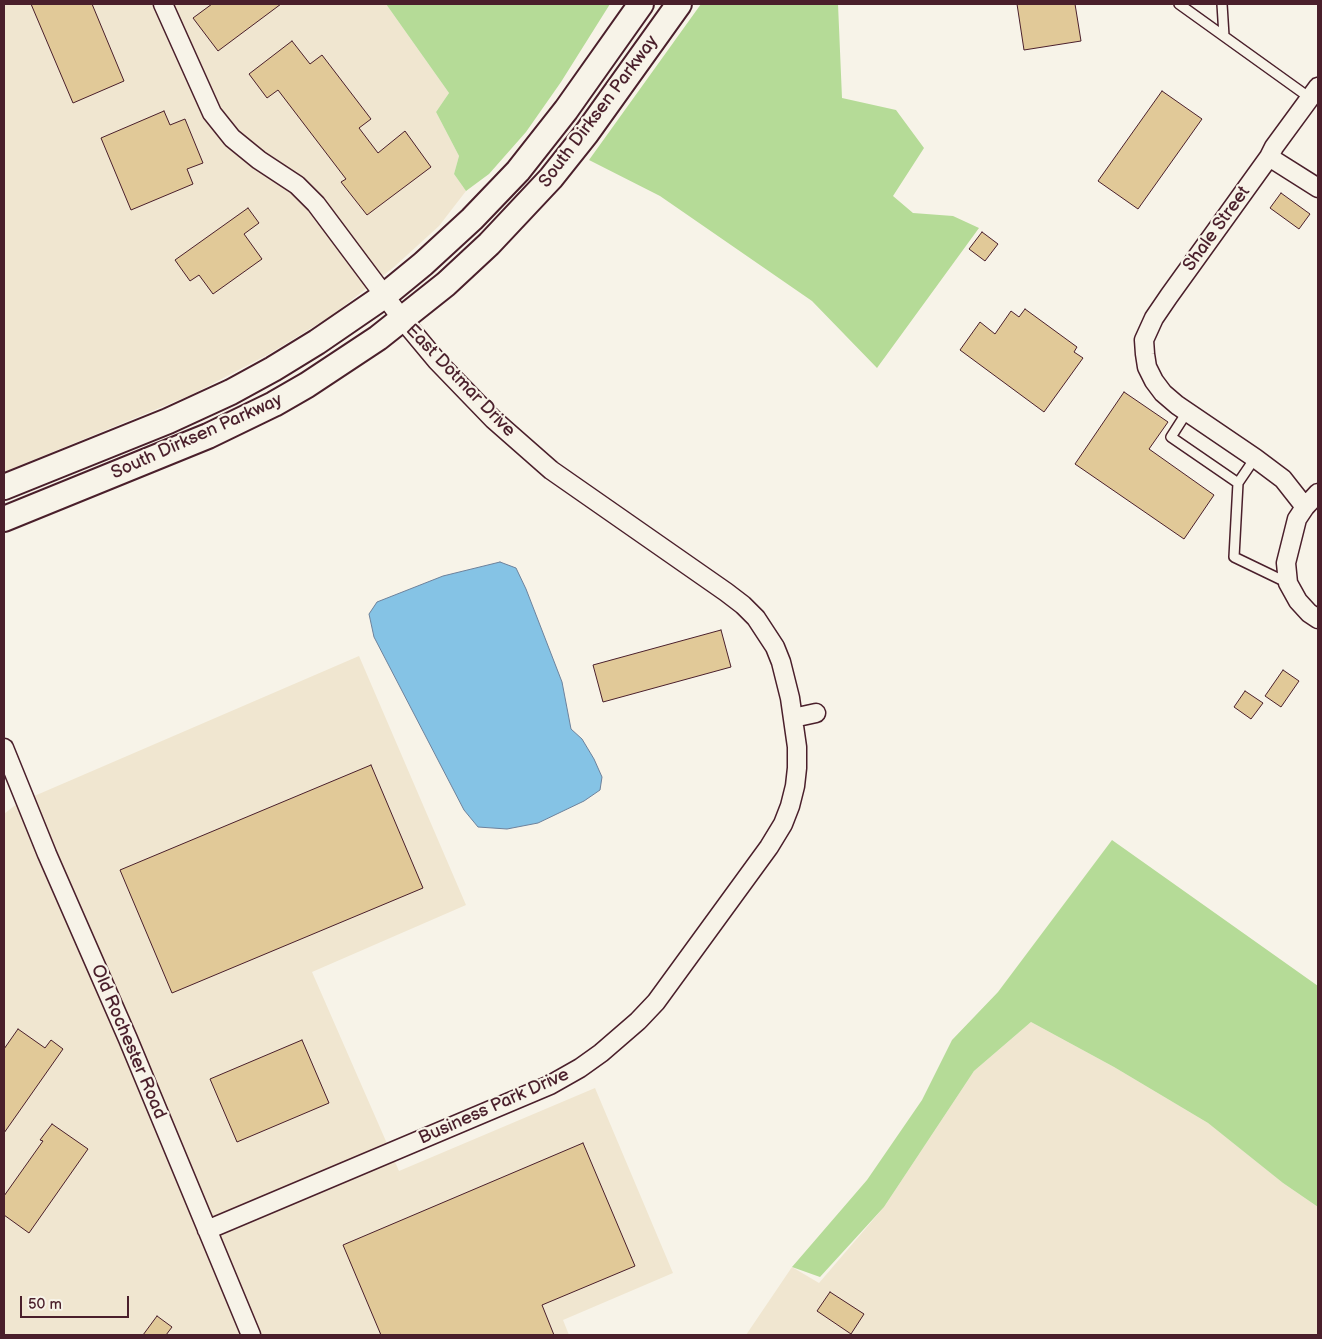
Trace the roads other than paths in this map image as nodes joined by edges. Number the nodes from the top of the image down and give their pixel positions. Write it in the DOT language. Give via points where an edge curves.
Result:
graph roads {
  1 [pos="164,4"];
  2 [pos="641,4"];
  3 [pos="679,4"];
  4 [pos="1179,4"];
  5 [pos="1222,4"];
  6 [pos="1224,36"];
  7 [pos="1314,93"];
  8 [pos="1269,157"];
  9 [pos="1318,188"];
  10 [pos="384,296"];
  11 [pos="402,320"];
  12 [pos="1187,412"];
  13 [pos="1255,458"];
  14 [pos="1238,483"];
  15 [pos="4,487"];
  16 [pos="1318,493"];
  17 [pos="1305,507"];
  18 [pos="4,519"];
  19 [pos="1288,583"];
  20 [pos="1318,619"];
  21 [pos="816,713"];
  22 [pos="793,718"];
  23 [pos="4,748"];
  24 [pos="207,1230"];
  25 [pos="251,1335"];
  1 -- 10 [label="street, East Dotmar Drive" via="212,113 232,138 297,185 316,204"];
  2 -- 10 [label="main road, South Dirksen Parkway" via="518,171 472,219"];
  3 -- 11 [label="main road, South Dirksen Parkway" via="551,178 482,251"];
  4 -- 6 [label="lane"];
  5 -- 6 [label="lane"];
  6 -- 7 [label="lane"];
  7 -- 8 [label="street, Shale Street"];
  8 -- 9 [label="street"];
  8 -- 12 [label="street, Shale Street" via="1154,318 1144,340 1147,367 1154,381 1163,393"];
  10 -- 11 [label="street, East Dotmar Drive"];
  10 -- 15 [label="main road, South Dirksen Parkway" via="318,342 231,392"];
  11 -- 18 [label="main road, South Dirksen Parkway" via="274,404 157,458"];
  11 -- 22 [label="street, East Dotmar Drive" via="493,419 551,470 743,605 756,618 781,662"];
  12 -- 13 [label="street"];
  12 -- 14 [label="lane" via="1171,437"];
  13 -- 14 [label="lane"];
  13 -- 17 [label="street" via="1283,479"];
  14 -- 19 [label="lane" via="1234,557"];
  16 -- 17 [label="street"];
  17 -- 19 [label="street" via="1297,519 1290,544 1286,563"];
  19 -- 20 [label="street" via="1298,601"];
  21 -- 22 [label="street"];
  22 -- 24 [label="street, Business Park Drive" via="797,768 794,793 783,824 656,1002 620,1037 580,1068 550,1085"];
  23 -- 24 [label="street, Old Rochester Road"];
  24 -- 25 [label="street, Old Rochester Road"];
}
